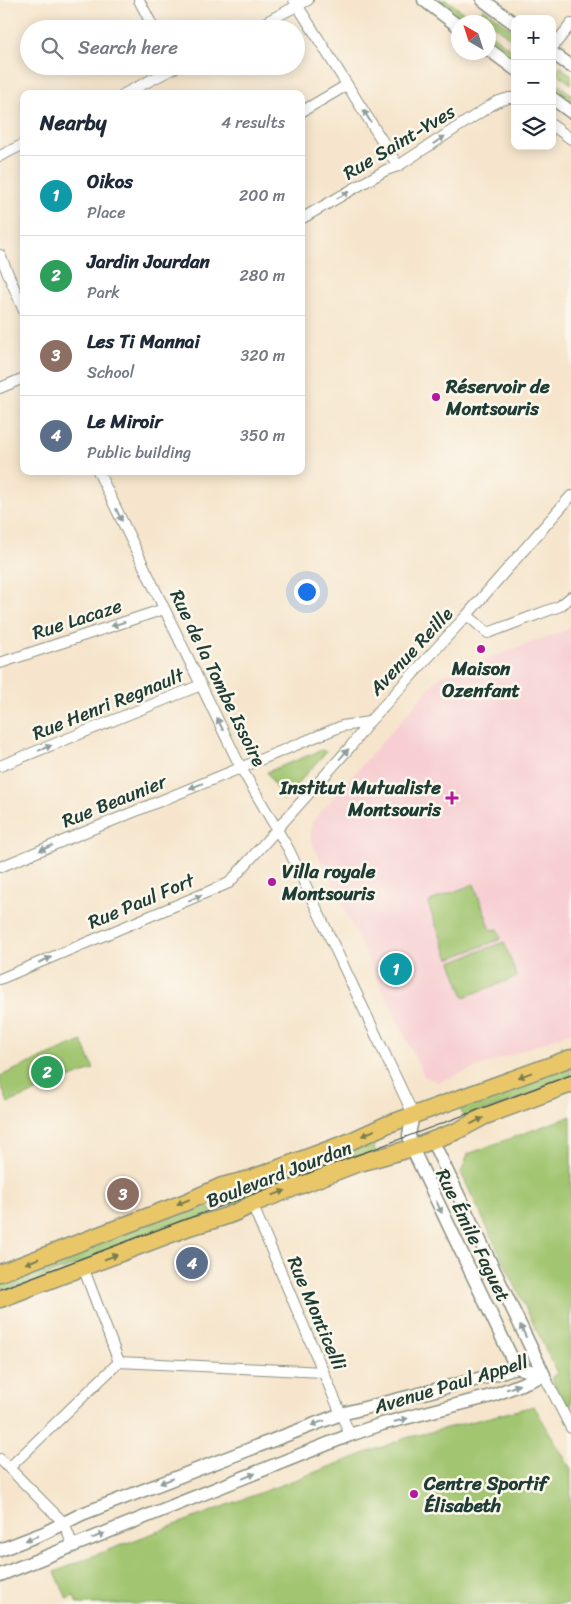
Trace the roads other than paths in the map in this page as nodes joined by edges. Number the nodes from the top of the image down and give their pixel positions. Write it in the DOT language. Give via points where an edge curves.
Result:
graph roads {
  1 [pos="139,0"];
  2 [pos="308,0"];
  3 [pos="424,0"];
  4 [pos="483,0"];
  5 [pos="296,3"];
  6 [pos="149,20"];
  7 [pos="268,20"];
  8 [pos="451,21"];
  9 [pos="511,21"];
  10 [pos="571,24"];
  11 [pos="556,43"];
  12 [pos="496,55"];
  13 [pos="556,55"];
  14 [pos="511,66"];
  15 [pos="571,66"];
  16 [pos="160,75"];
  17 [pos="347,85"];
  18 [pos="132,90"];
  19 [pos="511,98"];
  20 [pos="556,101"];
  21 [pos="305,110"];
  22 [pos="571,112"];
  23 [pos="556,128"];
  24 [pos="571,139"];
  25 [pos="20,146"];
  26 [pos="0,156"];
  27 [pos="398,166"];
  28 [pos="305,217"];
  29 [pos="0,255"];
  30 [pos="20,293"];
  31 [pos="20,380"];
  32 [pos="0,388"];
  33 [pos="100,475"];
  34 [pos="571,496"];
  35 [pos="571,597"];
  36 [pos="164,609"];
  37 [pos="467,615"];
  38 [pos="0,663"];
  39 [pos="201,685"];
  40 [pos="369,722"];
  41 [pos="0,766"];
  42 [pos="242,768"];
  43 [pos="276,829"];
  44 [pos="0,867"];
  45 [pos="0,979"];
  46 [pos="571,1058"];
  47 [pos="571,1084"];
  48 [pos="413,1114"];
  49 [pos="432,1140"];
  50 [pos="412,1148"];
  51 [pos="252,1204"];
  52 [pos="83,1267"];
  53 [pos="0,1273"];
  54 [pos="0,1299"];
  55 [pos="119,1362"];
  56 [pos="516,1368"];
  57 [pos="323,1372"];
  58 [pos="544,1375"];
  59 [pos="341,1414"];
  60 [pos="571,1428"];
  61 [pos="350,1435"];
  62 [pos="0,1458"];
  63 [pos="9,1468"];
  64 [pos="64,1523"];
  65 [pos="73,1546"];
  66 [pos="0,1550"];
  67 [pos="0,1575"];
  1 -- 6 [label="street"];
  2 -- 5 [label="street"];
  3 -- 8 [label="street"];
  4 -- 9 [label="street"];
  5 -- 7 [label="street"];
  5 -- 17 [label="street"];
  10 -- 11 [label="street"];
  12 -- 14 [label="street"];
  13 -- 15 [label="street"];
  16 -- 18 [label="street"];
  17 -- 21 [label="street"];
  27 -- 17 [label="street, one-way"];
  27 -- 19 [label="street, Rue Saint-Yves, one-way" via="496,102"];
  20 -- 22 [label="street"];
  23 -- 24 [label="street"];
  25 -- 26 [label="street"];
  28 -- 27 [label="street, Rue Saint-Yves, one-way"];
  29 -- 30 [label="street"];
  31 -- 32 [label="street"];
  33 -- 36 [label="street, Rue de la Tombe Issoire, one-way"];
  34 -- 37 [label="street, Avenue Reille"];
  35 -- 37 [label="street" via="560,606 488,633"];
  36 -- 38 [label="street, Rue Lacaze, one-way"];
  36 -- 39 [label="street, Rue de la Tombe Issoire"];
  37 -- 40 [label="street, Avenue Reille"];
  41 -- 39 [label="street, Rue Henri Regnault, one-way"];
  42 -- 39 [label="street, Rue de la Tombe Issoire, one-way"];
  40 -- 42 [label="street, Rue Beaunier" via="342,726"];
  43 -- 40 [label="street, Avenue Reille, one-way"];
  42 -- 43 [label="street, Rue de la Tombe Issoire"];
  42 -- 44 [label="street, Rue Beaunier, one-way"];
  45 -- 43 [label="street, Rue Paul Fort, one-way" via="229,883"];
  43 -- 48 [label="street, Rue de la Tombe Issoire" via="319,912"];
  46 -- 48 [label="main road, Boulevard Jourdan, one-way"];
  49 -- 47 [label="main road, Boulevard Jourdan, one-way"];
  48 -- 50 [label="street, Rue Émile Faguet" via="409,1135"];
  48 -- 53 [label="main road, Boulevard Jourdan, one-way" via="349,1142 250,1179 222,1186"];
  49 -- 50 [label="main road, Boulevard Jourdan"];
  58 -- 49 [label="street, Rue Émile Faguet, one-way"];
  51 -- 50 [label="main road, Boulevard Jourdan, one-way" via="356,1164"];
  50 -- 56 [label="street, Rue Émile Faguet, one-way"];
  52 -- 51 [label="main road, Boulevard Jourdan, one-way" via="189,1227 218,1220"];
  51 -- 57 [label="street, Rue Monticelli"];
  52 -- 54 [label="main road, Boulevard Jourdan"];
  52 -- 55 [label="street"];
  55 -- 57 [label="street"];
  55 -- 63 [label="street"];
  56 -- 58 [label="street, Avenue Paul Appell"];
  56 -- 59 [label="street, Avenue Paul Appell"];
  57 -- 59 [label="street, Rue Monticelli"];
  58 -- 60 [label="street"];
  61 -- 58 [label="street, Avenue Paul Appell, one-way" via="491,1396"];
  59 -- 61 [label="street, Rue Monticelli"];
  59 -- 64 [label="street, Avenue Paul Appell, one-way"];
  65 -- 61 [label="street, Avenue Paul Appell, one-way"];
  62 -- 63 [label="street"];
  63 -- 64 [label="street"];
  64 -- 65 [label="street"];
  64 -- 66 [label="street, Avenue Paul Appell, one-way"];
  65 -- 67 [label="street, Avenue Paul Appell"];
}
